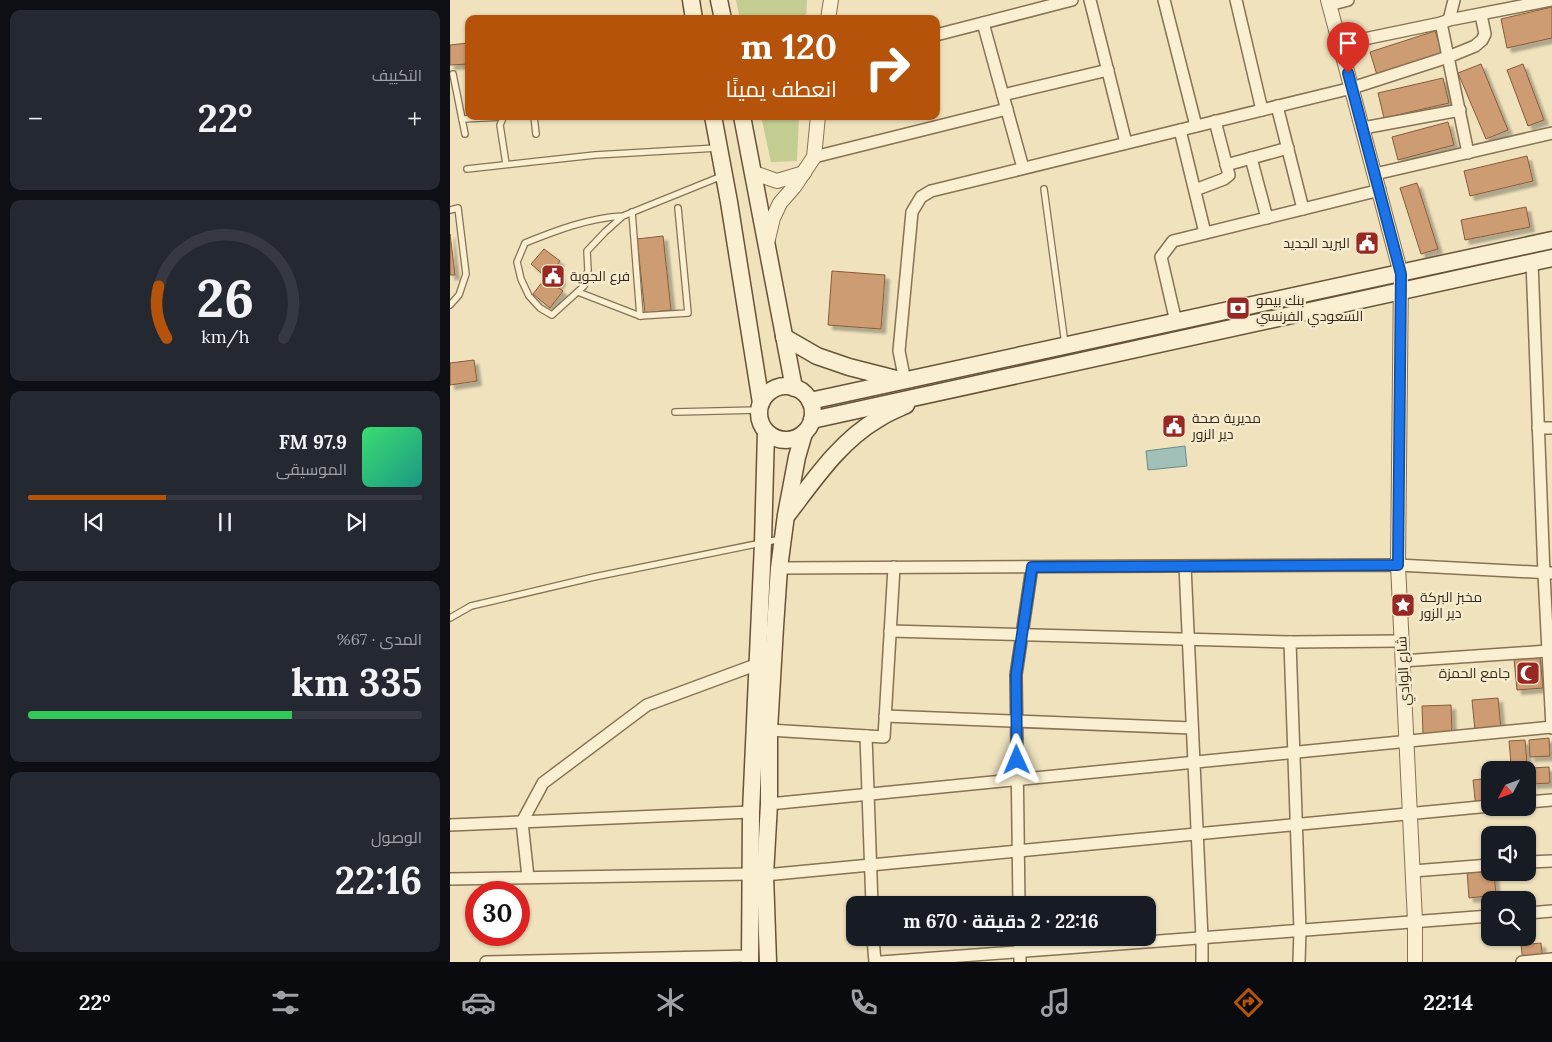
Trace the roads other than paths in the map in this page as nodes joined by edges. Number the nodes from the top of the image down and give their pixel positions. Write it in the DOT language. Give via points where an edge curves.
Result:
graph roads {
  1 [pos="691,0"];
  2 [pos="719,0"];
  3 [pos="831,0"];
  4 [pos="1072,0"];
  5 [pos="1090,0"];
  6 [pos="1164,0"];
  7 [pos="1236,0"];
  8 [pos="1348,0"];
  9 [pos="1454,0"];
  10 [pos="1552,0"];
  11 [pos="1328,2"];
  12 [pos="1508,5"];
  13 [pos="693,15"];
  14 [pos="722,15"];
  15 [pos="829,15"];
  16 [pos="1481,15"];
  17 [pos="1445,22"];
  18 [pos="983,23"];
  19 [pos="940,34"];
  20 [pos="1340,44"];
  21 [pos="1448,57"];
  22 [pos="1108,70"];
  23 [pos="454,74"];
  24 [pos="1352,88"];
  25 [pos="1003,95"];
  26 [pos="1277,106"];
  27 [pos="1007,109"];
  28 [pos="1262,110"];
  29 [pos="1460,110"];
  30 [pos="462,119"];
  31 [pos="465,119"];
  32 [pos="502,120"];
  33 [pos="534,120"];
  34 [pos="714,120"];
  35 [pos="743,120"];
  36 [pos="818,120"];
  37 [pos="1215,122"];
  38 [pos="1196,126"];
  39 [pos="1363,128"];
  40 [pos="1180,130"];
  41 [pos="1552,133"];
  42 [pos="465,134"];
  43 [pos="536,134"];
  44 [pos="1126,143"];
  45 [pos="719,148"];
  46 [pos="1288,148"];
  47 [pos="1468,153"];
  48 [pos="814,157"];
  49 [pos="1251,158"];
  50 [pos="506,164"];
  51 [pos="1226,165"];
  52 [pos="467,168"];
  53 [pos="1023,168"];
  54 [pos="754,173"];
  55 [pos="804,173"];
  56 [pos="1376,174"];
  57 [pos="724,175"];
  58 [pos="1044,189"];
  59 [pos="1195,190"];
  60 [pos="1380,190"];
  61 [pos="678,208"];
  62 [pos="1303,209"];
  63 [pos="450,210"];
  64 [pos="632,212"];
  65 [pos="623,216"];
  66 [pos="1267,218"];
  67 [pos="1205,233"];
  68 [pos="1552,240"];
  69 [pos="767,243"];
  70 [pos="1552,258"];
  71 [pos="1532,262"];
  72 [pos="1401,274"];
  73 [pos="1401,291"];
  74 [pos="578,292"];
  75 [pos="450,304"];
  76 [pos="640,316"];
  77 [pos="1176,322"];
  78 [pos="784,337"];
  79 [pos="1065,346"];
  80 [pos="905,381"];
  81 [pos="794,388"];
  82 [pos="928,394"];
  83 [pos="810,401"];
  84 [pos="760,406"];
  85 [pos="675,412"];
  86 [pos="808,426"];
  87 [pos="1538,428"];
  88 [pos="1552,428"];
  89 [pos="766,432"];
  90 [pos="786,516"];
  91 [pos="783,538"];
  92 [pos="763,544"];
  93 [pos="1398,565"];
  94 [pos="1185,566"];
  95 [pos="894,567"];
  96 [pos="1032,567"];
  97 [pos="779,568"];
  98 [pos="1548,573"];
  99 [pos="450,618"];
  100 [pos="890,631"];
  101 [pos="1021,634"];
  102 [pos="1188,639"];
  103 [pos="1401,641"];
  104 [pos="1290,642"];
  105 [pos="1548,651"];
  106 [pos="1402,661"];
  107 [pos="758,664"];
  108 [pos="885,716"];
  109 [pos="1016,721"];
  110 [pos="1192,728"];
  111 [pos="1552,728"];
  112 [pos="769,730"];
  113 [pos="866,736"];
  114 [pos="1406,741"];
  115 [pos="1294,752"];
  116 [pos="1194,762"];
  117 [pos="1017,780"];
  118 [pos="868,794"];
  119 [pos="1552,800"];
  120 [pos="1536,801"];
  121 [pos="769,804"];
  122 [pos="1481,807"];
  123 [pos="751,812"];
  124 [pos="1410,813"];
  125 [pos="522,822"];
  126 [pos="1296,824"];
  127 [pos="450,825"];
  128 [pos="1197,834"];
  129 [pos="1018,851"];
  130 [pos="1552,861"];
  131 [pos="1536,862"];
  132 [pos="870,864"];
  133 [pos="1481,866"];
  134 [pos="1413,872"];
  135 [pos="758,874"];
  136 [pos="528,877"];
  137 [pos="450,878"];
  138 [pos="872,896"];
  139 [pos="1019,896"];
  140 [pos="1552,911"];
  141 [pos="1536,912"];
  142 [pos="1481,917"];
  143 [pos="1415,921"];
  144 [pos="1300,930"];
  145 [pos="1202,938"];
  146 [pos="874,946"];
  147 [pos="1020,957"];
  148 [pos="750,959"];
  149 [pos="1552,959"];
  150 [pos="486,962"];
  151 [pos="768,962"];
  152 [pos="875,962"];
  153 [pos="881,962"];
  154 [pos="1202,962"];
  155 [pos="1299,962"];
  156 [pos="1415,962"];
  157 [pos="1522,962"];
  1 -- 13 [label="main road"];
  2 -- 14 [label="main road"];
  3 -- 15 [label="street"];
  4 -- 18 [label="street"];
  5 -- 22 [label="street"];
  6 -- 38 [label="street"];
  7 -- 28 [label="street"];
  8 -- 11 [label="street"];
  9 -- 17 [label="street"];
  10 -- 12 [label="street"];
  11 -- 20 [label="street, شارع الوادي"];
  12 -- 16 [label="street"];
  16 -- 17 [label="street"];
  16 -- 21 [label="street" via="1485,34 1482,40"];
  17 -- 20 [label="street"];
  17 -- 21 [label="street"];
  18 -- 19 [label="street"];
  18 -- 25 [label="street"];
  20 -- 24 [label="street, شارع الوادي"];
  21 -- 24 [label="street"];
  21 -- 29 [label="street"];
  22 -- 25 [label="street"];
  22 -- 44 [label="street"];
  23 -- 30 [label="lane"];
  24 -- 26 [label="street"];
  24 -- 39 [label="street, شارع الوادي"];
  25 -- 27 [label="street"];
  26 -- 28 [label="street"];
  26 -- 46 [label="street"];
  27 -- 48 [label="street"];
  27 -- 53 [label="street"];
  28 -- 37 [label="street"];
  29 -- 39 [label="street"];
  29 -- 47 [label="street"];
  30 -- 31 [label="lane"];
  30 -- 42 [label="lane"];
  32 -- 50 [label="lane"];
  33 -- 43 [label="lane"];
  34 -- 45 [label="main road"];
  35 -- 54 [label="main road"];
  36 -- 48 [label="street"];
  37 -- 38 [label="street"];
  37 -- 51 [label="street"];
  38 -- 40 [label="street"];
  39 -- 56 [label="street, شارع الوادي"];
  40 -- 44 [label="street"];
  40 -- 59 [label="street"];
  41 -- 47 [label="street"];
  44 -- 53 [label="street"];
  45 -- 50 [label="lane"];
  45 -- 57 [label="main road"];
  46 -- 49 [label="street"];
  46 -- 62 [label="street"];
  47 -- 56 [label="street"];
  48 -- 55 [label="street"];
  49 -- 51 [label="street"];
  49 -- 66 [label="street"];
  50 -- 52 [label="lane"];
  51 -- 59 [label="street" via="1229,174 1224,179"];
  53 -- 80 [label="street" via="931,191 921,197 912,212 899,351"];
  54 -- 55 [label="street" via="777,181"];
  54 -- 69 [label="main road"];
  55 -- 69 [label="street" via="780,203"];
  56 -- 60 [label="street, شارع الوادي"];
  57 -- 64 [label="lane"];
  57 -- 84 [label="main road"];
  58 -- 79 [label="lane"];
  59 -- 67 [label="street"];
  60 -- 62 [label="street"];
  60 -- 72 [label="street, شارع الوادي"];
  61 -- 76 [label="lane" via="688,313"];
  62 -- 66 [label="street"];
  63 -- 75 [label="lane" via="458,208 466,274 459,295"];
  64 -- 65 [label="lane"];
  64 -- 76 [label="lane"];
  65 -- 74 [label="lane" via="588,251 588,270 584,286"];
  65 -- 74 [label="lane" via="602,217 525,243 518,262 521,279 529,296 540,308 552,315"];
  66 -- 67 [label="street"];
  67 -- 77 [label="street" via="1173,241 1161,256"];
  68 -- 72 [label="main road"];
  69 -- 78 [label="main road"];
  70 -- 71 [label="main road"];
  71 -- 73 [label="main road"];
  71 -- 87 [label="street"];
  72 -- 73 [label="street, شارع الوادي"];
  72 -- 77 [label="main road"];
  73 -- 82 [label="main road"];
  73 -- 93 [label="street, شارع الوادي"];
  74 -- 76 [label="lane"];
  77 -- 79 [label="main road"];
  78 -- 80 [label="main road" via="817,356"];
  78 -- 81 [label="main road"];
  79 -- 80 [label="main road"];
  80 -- 83 [label="main road"];
  81 -- 83 [label="main road"];
  81 -- 84 [label="main road" via="786,386 771,390"];
  82 -- 86 [label="main road"];
  82 -- 90 [label="main road" via="878,419 850,440"];
  83 -- 86 [label="main road" via="813,410"];
  84 -- 85 [label="lane"];
  84 -- 89 [label="main road" via="759,418"];
  86 -- 89 [label="main road" via="797,438 789,440 780,440"];
  86 -- 90 [label="main road" via="797,456"];
  87 -- 88 [label="street"];
  87 -- 98 [label="street"];
  89 -- 92 [label="main road"];
  90 -- 91 [label="main road"];
  91 -- 92 [label="lane"];
  91 -- 97 [label="main road"];
  92 -- 99 [label="lane" via="594,577 471,606"];
  92 -- 107 [label="main road"];
  93 -- 94 [label="street"];
  93 -- 98 [label="street"];
  93 -- 103 [label="street, شارع الوادي"];
  94 -- 96 [label="street"];
  94 -- 102 [label="street"];
  95 -- 96 [label="street"];
  95 -- 97 [label="street"];
  95 -- 100 [label="street"];
  96 -- 101 [label="street"];
  97 -- 112 [label="main road"];
  98 -- 105 [label="street"];
  100 -- 101 [label="street"];
  100 -- 108 [label="street"];
  101 -- 102 [label="street"];
  101 -- 109 [label="street" via="1016,675"];
  102 -- 104 [label="street"];
  102 -- 110 [label="street"];
  103 -- 104 [label="street"];
  103 -- 106 [label="street, شارع الوادي"];
  104 -- 115 [label="street"];
  105 -- 106 [label="street"];
  105 -- 111 [label="street"];
  106 -- 114 [label="street, شارع الوادي"];
  107 -- 123 [label="main road"];
  107 -- 125 [label="street" via="648,705 543,782"];
  108 -- 109 [label="street"];
  108 -- 113 [label="street" via="884,737"];
  109 -- 110 [label="street"];
  109 -- 117 [label="street"];
  110 -- 116 [label="street"];
  111 -- 114 [label="street"];
  112 -- 113 [label="street"];
  112 -- 121 [label="main road"];
  113 -- 118 [label="street"];
  114 -- 115 [label="street"];
  114 -- 124 [label="street, شارع الوادي"];
  115 -- 116 [label="street"];
  115 -- 126 [label="street"];
  116 -- 117 [label="street"];
  116 -- 128 [label="street"];
  117 -- 118 [label="street"];
  117 -- 129 [label="street"];
  118 -- 121 [label="street"];
  118 -- 132 [label="street"];
  119 -- 120 [label="street"];
  121 -- 135 [label="main road"];
  122 -- 124 [label="street"];
  123 -- 125 [label="street"];
  123 -- 135 [label="main road"];
  124 -- 126 [label="street"];
  124 -- 134 [label="street, شارع الوادي"];
  125 -- 127 [label="street"];
  125 -- 136 [label="street"];
  126 -- 128 [label="street"];
  126 -- 144 [label="street"];
  128 -- 129 [label="street"];
  128 -- 145 [label="street"];
  129 -- 132 [label="street"];
  129 -- 139 [label="street"];
  130 -- 131 [label="street"];
  132 -- 135 [label="street"];
  132 -- 138 [label="street"];
  133 -- 134 [label="street"];
  134 -- 143 [label="street, شارع الوادي"];
  135 -- 136 [label="street"];
  135 -- 148 [label="main road"];
  135 -- 151 [label="main road"];
  136 -- 137 [label="street"];
  140 -- 141 [label="street"];
  142 -- 143 [label="street"];
  143 -- 144 [label="street"];
  143 -- 156 [label="street, شارع الوادي"];
  144 -- 145 [label="street"];
  144 -- 155 [label="street"];
  145 -- 147 [label="street"];
  145 -- 154 [label="street"];
  146 -- 152 [label="street"];
  147 -- 153 [label="street"];
  148 -- 150 [label="street"];
  149 -- 157 [label="street"];
}
